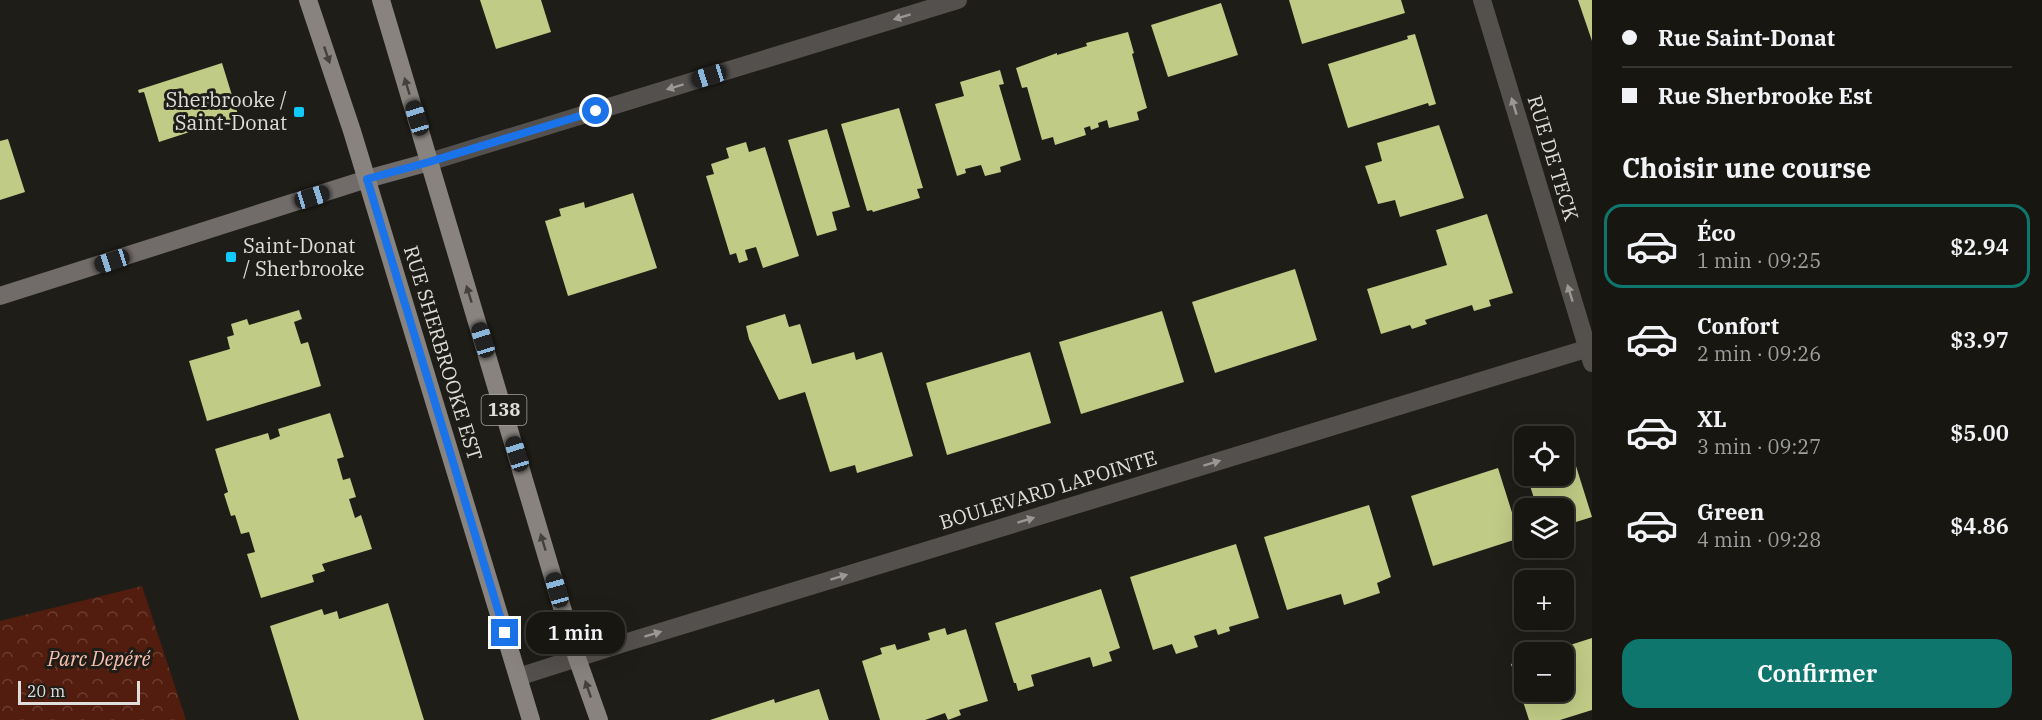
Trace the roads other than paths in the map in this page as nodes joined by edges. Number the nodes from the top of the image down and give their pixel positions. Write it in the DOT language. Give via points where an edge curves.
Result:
graph roads {
  1 [pos="308,0"];
  2 [pos="381,0"];
  3 [pos="958,0"];
  4 [pos="1482,0"];
  5 [pos="429,162"];
  6 [pos="367,179"];
  7 [pos="0,296"];
  8 [pos="1590,353"];
  9 [pos="577,658"];
  10 [pos="518,677"];
  11 [pos="531,720"];
  12 [pos="599,720"];
  1 -- 6 [label="main road, RUE SHERBROOKE EST, one-way"];
  5 -- 2 [label="main road, RUE SHERBROOKE EST / 138, one-way"];
  3 -- 5 [label="street, one-way"];
  8 -- 4 [label="street, RUE DE TECK, one-way"];
  5 -- 6 [label="street"];
  9 -- 5 [label="main road, RUE SHERBROOKE EST / 138, one-way"];
  6 -- 7 [label="street"];
  6 -- 10 [label="main road, RUE SHERBROOKE EST"];
  9 -- 8 [label="street, BOULEVARD LAPOINTE, one-way"];
  9 -- 10 [label="street, BOULEVARD LAPOINTE"];
  12 -- 9 [label="main road, RUE SHERBROOKE EST / 138, one-way"];
  10 -- 11 [label="main road, RUE SHERBROOKE EST"];
}
